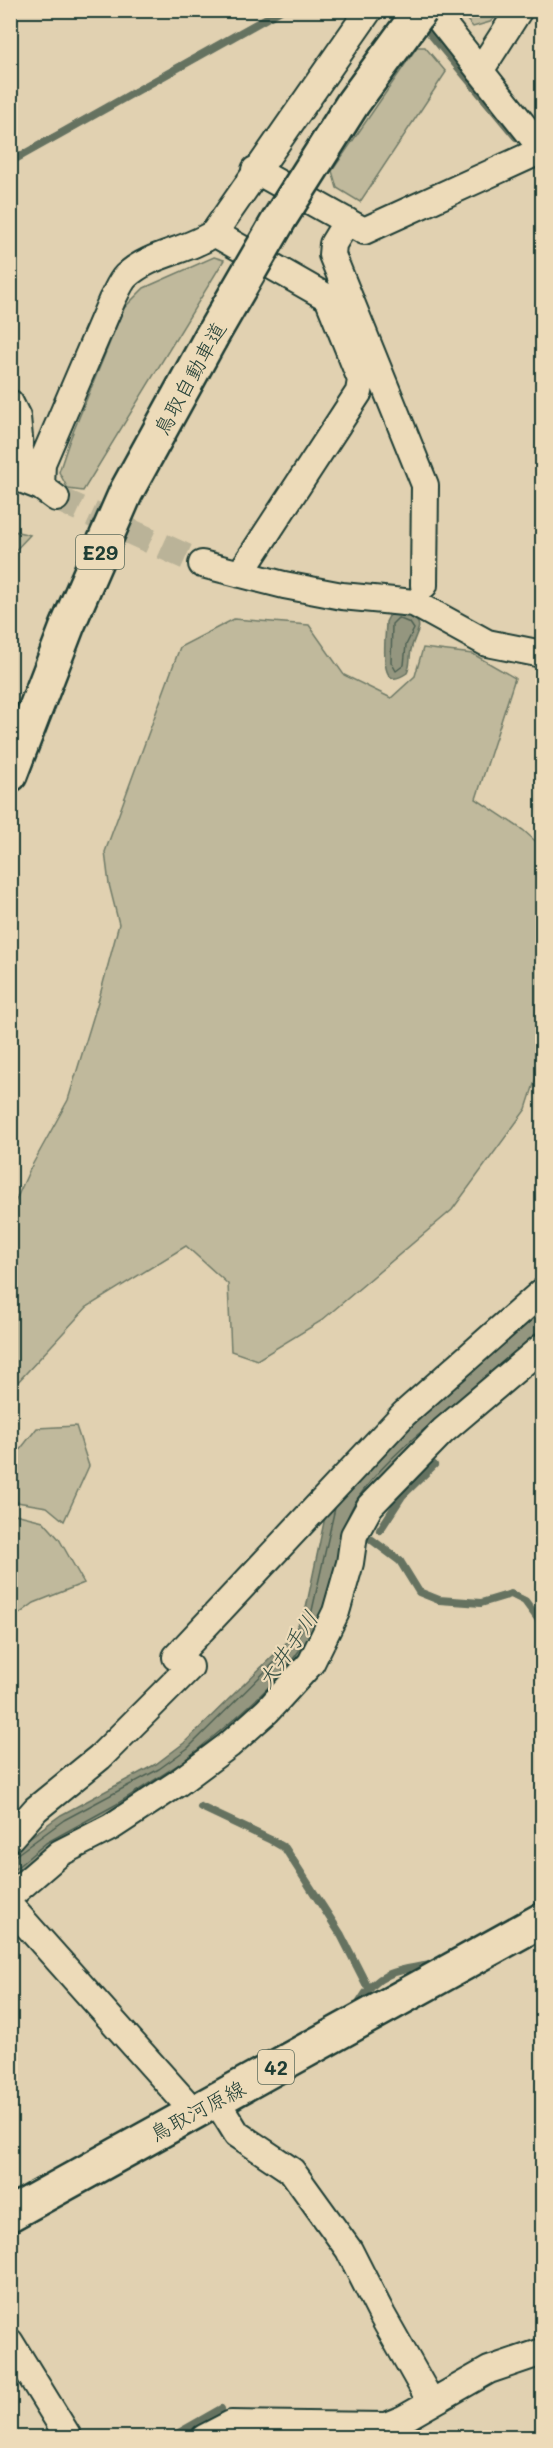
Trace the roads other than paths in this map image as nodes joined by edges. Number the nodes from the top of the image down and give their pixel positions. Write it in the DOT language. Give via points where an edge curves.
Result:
graph roads {
  1 [pos="369,10"];
  2 [pos="402,10"];
  3 [pos="422,10"];
  4 [pos="432,10"];
  5 [pos="519,10"];
  6 [pos="480,71"];
  7 [pos="543,150"];
  8 [pos="255,170"];
  9 [pos="346,221"];
  10 [pos="214,233"];
  11 [pos="203,335"];
  12 [pos="10,403"];
  13 [pos="202,564"];
  14 [pos="240,574"];
  15 [pos="424,585"];
  16 [pos="543,654"];
  17 [pos="10,711"];
  18 [pos="10,775"];
  19 [pos="543,1292"];
  20 [pos="543,1347"];
  21 [pos="10,1838"];
  22 [pos="10,1896"];
  23 [pos="10,1906"];
  24 [pos="543,1920"];
  25 [pos="205,2105"];
  26 [pos="10,2214"];
  27 [pos="10,2342"];
  28 [pos="543,2352"];
  29 [pos="431,2402"];
  30 [pos="69,2438"];
  31 [pos="204,2438"];
  1 -- 8 [label="street"];
  2 -- 11 [label="main road, 鳥取自動車道 / E29" via="340,94"];
  3 -- 11 [label="main road, 鳥取自動車道 / E29, bridge" via="353,102"];
  4 -- 6 [label="street"];
  5 -- 6 [label="street"];
  6 -- 7 [label="street"];
  7 -- 9 [label="street" via="364,231"];
  8 -- 9 [label="street"];
  8 -- 10 [label="street"];
  9 -- 15 [label="street" via="333,244 332,255 425,485"];
  10 -- 12 [label="street" via="200,243 143,264 125,277 42,463 48,493 24,480 16,417"];
  10 -- 14 [label="street" via="328,298 361,380 359,392"];
  11 -- 17 [label="main road, 鳥取自動車道 / E29" via="109,484 48,616"];
  11 -- 18 [label="main road, 鳥取自動車道 / E29" via="126,492"];
  13 -- 14 [label="street"];
  14 -- 16 [label="street" via="342,596 414,603 487,644"];
  19 -- 21 [label="street" via="404,1414 176,1657 190,1667 100,1757 36,1809"];
  20 -- 22 [label="street" via="444,1431 370,1506 354,1535 336,1612 311,1663 267,1711 230,1745 178,1783 111,1827 60,1853"];
  23 -- 25 [label="street"];
  24 -- 25 [label="main road, 鳥取河原線 / 42"];
  25 -- 26 [label="main road, 鳥取河原線 / 42"];
  25 -- 29 [label="street" via="237,2134 292,2171 350,2250"];
  27 -- 30 [label="street"];
  28 -- 29 [label="street" via="489,2370"];
  29 -- 31 [label="street" via="386,2426 231,2424"];
}
